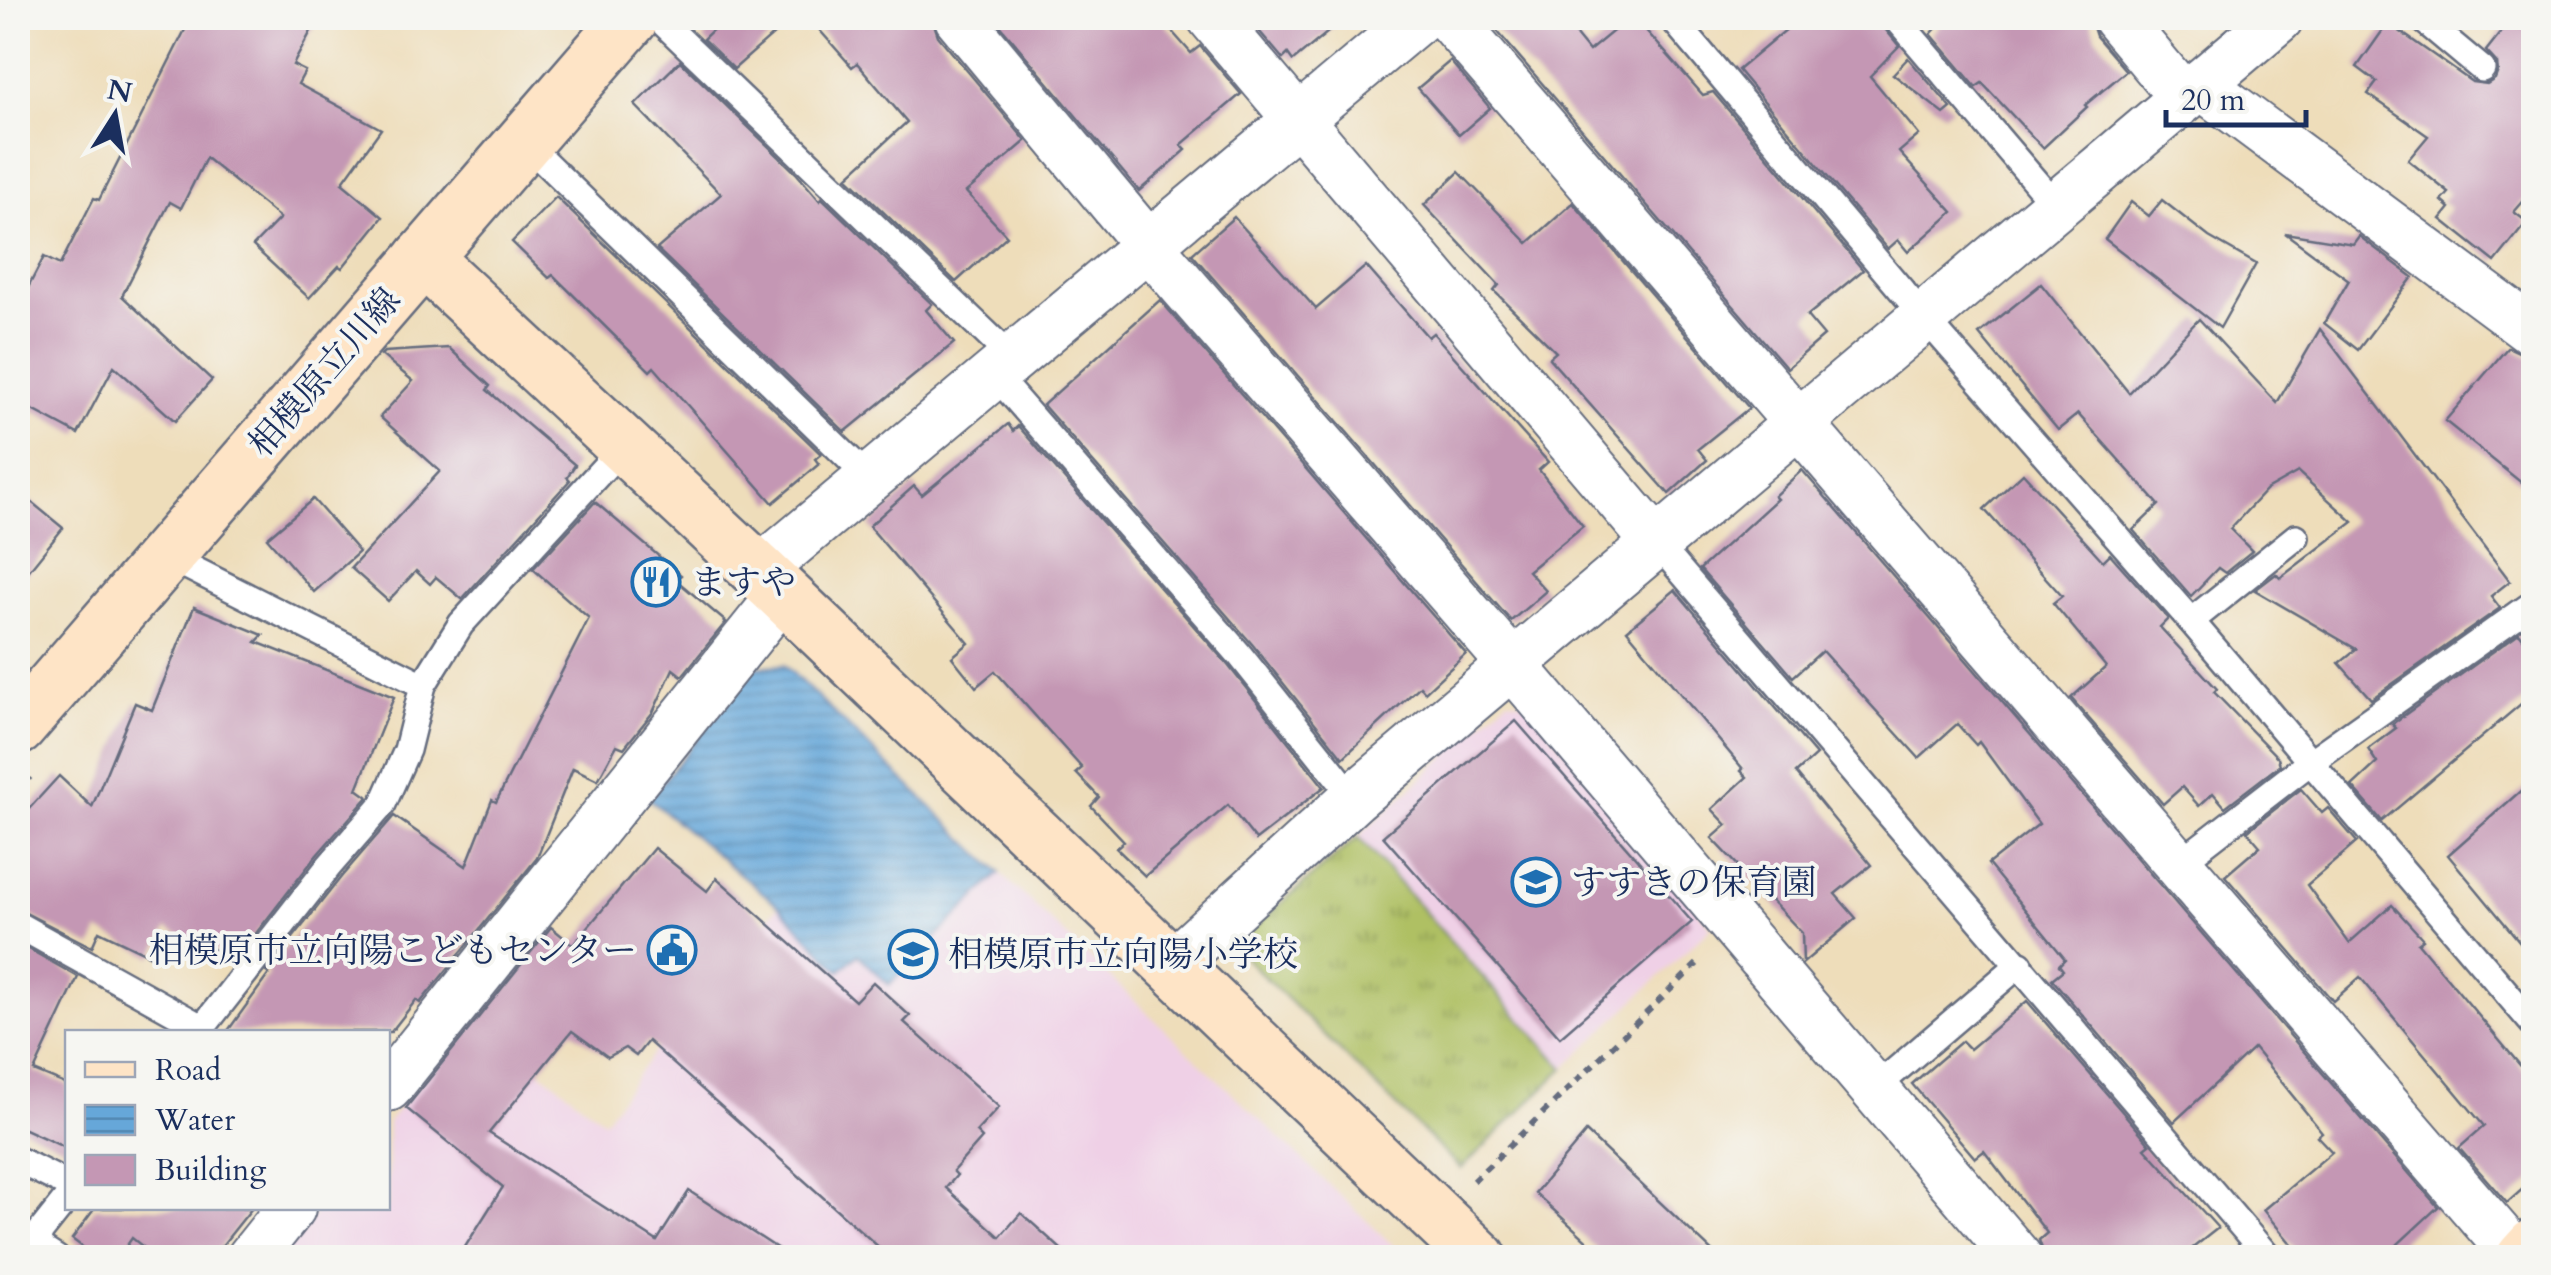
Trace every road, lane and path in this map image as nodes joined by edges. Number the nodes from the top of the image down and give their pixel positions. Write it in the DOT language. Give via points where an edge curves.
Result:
graph roads {
  1 [pos="631,18"];
  2 [pos="658,18"];
  3 [pos="959,18"];
  4 [pos="1212,18"];
  5 [pos="1418,18"];
  6 [pos="1449,18"];
  7 [pos="1672,18"];
  8 [pos="1896,18"];
  9 [pos="2116,18"];
  10 [pos="2279,18"];
  11 [pos="2421,18"];
  12 [pos="2482,68"];
  13 [pos="2192,91"];
  14 [pos="1298,119"];
  15 [pos="524,142"];
  16 [pos="2057,207"];
  17 [pos="1148,245"];
  18 [pos="422,258"];
  19 [pos="1925,318"];
  20 [pos="2534,332"];
  21 [pos="1004,367"];
  22 [pos="1798,421"];
  23 [pos="624,446"];
  24 [pos="870,480"];
  25 [pos="2296,536"];
  26 [pos="1656,541"];
  27 [pos="165,555"];
  28 [pos="771,583"];
  29 [pos="2532,608"];
  30 [pos="2191,622"];
  31 [pos="1511,663"];
  32 [pos="424,686"];
  33 [pos="18,727"];
  34 [pos="2310,762"];
  35 [pos="1354,798"];
  36 [pos="2178,864"];
  37 [pos="18,925"];
  38 [pos="1734,928"];
  39 [pos="2020,964"];
  40 [pos="1171,966"];
  41 [pos="2534,1025"];
  42 [pos="201,1030"];
  43 [pos="390,1085"];
  44 [pos="1874,1090"];
  45 [pos="18,1160"];
  46 [pos="65,1184"];
  47 [pos="1464,1190"];
  48 [pos="65,1201"];
  49 [pos="289,1210"];
  50 [pos="2534,1248"];
  51 [pos="56,1258"];
  52 [pos="251,1258"];
  53 [pos="1479,1258"];
  54 [pos="2018,1258"];
  55 [pos="2270,1258"];
  56 [pos="2521,1258"];
  1 -- 15 [label="street, 相模原立川線"];
  2 -- 21 [label="lane"];
  3 -- 17 [label="street"];
  4 -- 14 [label="street"];
  5 -- 14 [label="street"];
  6 -- 22 [label="street"];
  7 -- 19 [label="lane"];
  8 -- 16 [label="lane"];
  9 -- 13 [label="street"];
  10 -- 13 [label="street"];
  11 -- 12 [label="lane"];
  13 -- 16 [label="street"];
  13 -- 20 [label="street"];
  14 -- 17 [label="street"];
  14 -- 26 [label="street"];
  15 -- 18 [label="street, 相模原立川線"];
  15 -- 24 [label="lane"];
  16 -- 19 [label="street"];
  17 -- 21 [label="street"];
  17 -- 31 [label="street"];
  18 -- 23 [label="street"];
  18 -- 27 [label="street, 相模原立川線"];
  19 -- 22 [label="street"];
  19 -- 30 [label="lane"];
  21 -- 24 [label="street"];
  21 -- 35 [label="lane"];
  22 -- 26 [label="street"];
  22 -- 36 [label="street"];
  23 -- 28 [label="street"];
  23 -- 32 [label="lane" via="461,624"];
  24 -- 28 [label="street"];
  25 -- 30 [label="lane"];
  26 -- 31 [label="street"];
  26 -- 39 [label="lane"];
  27 -- 32 [label="lane"];
  27 -- 33 [label="street, 相模原立川線"];
  28 -- 40 [label="street"];
  28 -- 43 [label="street"];
  29 -- 34 [label="lane"];
  30 -- 34 [label="lane"];
  31 -- 35 [label="street"];
  31 -- 38 [label="street"];
  32 -- 42 [label="lane" via="383,804"];
  34 -- 36 [label="lane"];
  34 -- 41 [label="lane"];
  35 -- 40 [label="street"];
  36 -- 56 [label="street"];
  37 -- 42 [label="lane"];
  38 -- 44 [label="street"];
  38 -- 47 [label="path"];
  39 -- 44 [label="lane"];
  39 -- 55 [label="lane"];
  40 -- 53 [label="street"];
  44 -- 54 [label="street"];
  45 -- 46 [label="lane"];
  48 -- 51 [label="lane" via="37,1240"];
  49 -- 52 [label="street"];
  50 -- 56 [label="street"];
}
